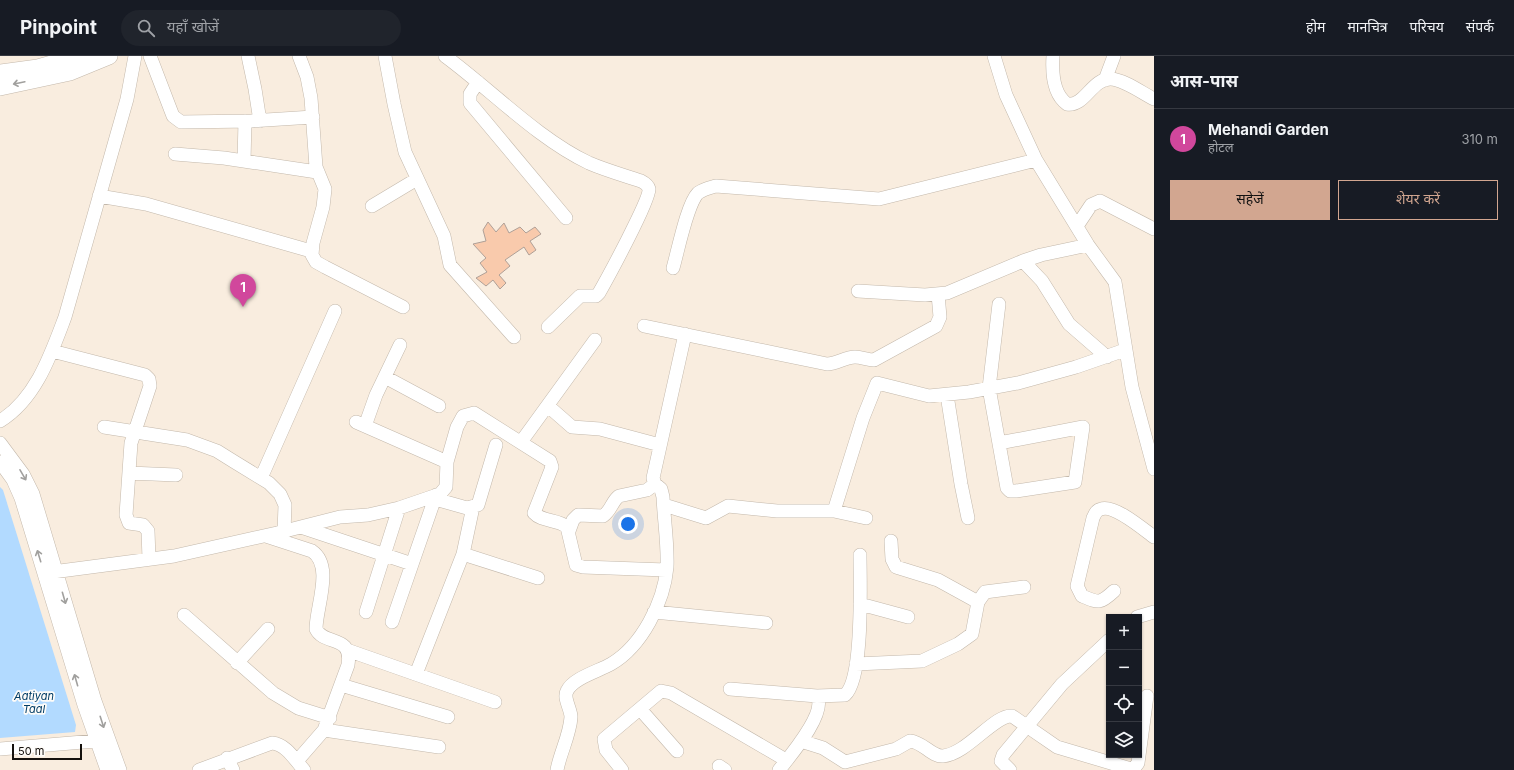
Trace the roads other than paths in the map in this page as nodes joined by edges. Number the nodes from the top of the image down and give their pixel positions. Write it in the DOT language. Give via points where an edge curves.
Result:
graph roads {
  1 [pos="79,56"];
  2 [pos="109,56"];
  3 [pos="135,56"];
  4 [pos="150,56"];
  5 [pos="248,56"];
  6 [pos="299,56"];
  7 [pos="385,56"];
  8 [pos="445,56"];
  9 [pos="994,56"];
  10 [pos="1053,56"];
  11 [pos="1114,56"];
  12 [pos="37,67"];
  13 [pos="0,73"];
  14 [pos="1105,80"];
  15 [pos="478,82"];
  16 [pos="0,87"];
  17 [pos="1154,99"];
  18 [pos="313,117"];
  19 [pos="260,121"];
  20 [pos="245,122"];
  21 [pos="175,154"];
  22 [pos="1036,160"];
  23 [pos="244,161"];
  24 [pos="317,172"];
  25 [pos="417,179"];
  26 [pos="99,196"];
  27 [pos="372,206"];
  28 [pos="566,218"];
  29 [pos="1076,226"];
  30 [pos="1154,228"];
  31 [pos="1088,245"];
  32 [pos="311,251"];
  33 [pos="1023,262"];
  34 [pos="673,268"];
  35 [pos="858,291"];
  36 [pos="938,294"];
  37 [pos="999,304"];
  38 [pos="403,307"];
  39 [pos="334,311"];
  40 [pos="644,326"];
  41 [pos="548,327"];
  42 [pos="685,334"];
  43 [pos="514,337"];
  44 [pos="595,340"];
  45 [pos="400,345"];
  46 [pos="1125,350"];
  47 [pos="52,351"];
  48 [pos="1107,357"];
  49 [pos="385,377"];
  50 [pos="989,388"];
  51 [pos="947,395"];
  52 [pos="440,406"];
  53 [pos="548,406"];
  54 [pos="0,421"];
  55 [pos="104,427"];
  56 [pos="134,431"];
  57 [pos="522,442"];
  58 [pos="0,443"];
  59 [pos="999,443"];
  60 [pos="496,445"];
  61 [pos="660,445"];
  62 [pos="0,462"];
  63 [pos="447,462"];
  64 [pos="1154,469"];
  65 [pos="128,473"];
  66 [pos="176,475"];
  67 [pos="260,478"];
  68 [pos="655,484"];
  69 [pos="436,497"];
  70 [pos="664,505"];
  71 [pos="399,508"];
  72 [pos="474,508"];
  73 [pos="834,511"];
  74 [pos="866,518"];
  75 [pos="968,518"];
  76 [pos="301,527"];
  77 [pos="569,531"];
  78 [pos="284,532"];
  79 [pos="266,536"];
  80 [pos="1154,537"];
  81 [pos="891,541"];
  82 [pos="464,554"];
  83 [pos="384,555"];
  84 [pos="860,555"];
  85 [pos="149,559"];
  86 [pos="412,564"];
  87 [pos="666,570"];
  88 [pos="51,572"];
  89 [pos="538,578"];
  90 [pos="1024,587"];
  91 [pos="1114,590"];
  92 [pos="978,602"];
  93 [pos="860,604"];
  94 [pos="366,612"];
  95 [pos="654,612"];
  96 [pos="1154,612"];
  97 [pos="184,615"];
  98 [pos="1142,616"];
  99 [pos="908,618"];
  100 [pos="392,622"];
  101 [pos="766,623"];
  102 [pos="268,629"];
  103 [pos="1106,643"];
  104 [pos="347,650"];
  105 [pos="237,663"];
  106 [pos="856,664"];
  107 [pos="416,674"];
  108 [pos="342,685"];
  109 [pos="730,689"];
  110 [pos="817,696"];
  111 [pos="1147,696"];
  112 [pos="495,702"];
  113 [pos="640,709"];
  114 [pos="448,717"];
  115 [pos="327,724"];
  116 [pos="1026,727"];
  117 [pos="95,741"];
  118 [pos="801,741"];
  119 [pos="439,747"];
  120 [pos="0,749"];
  121 [pos="677,751"];
  122 [pos="227,758"];
  123 [pos="783,765"];
  124 [pos="300,766"];
  125 [pos="1123,769"];
  126 [pos="107,770"];
  127 [pos="120,770"];
  128 [pos="199,770"];
  129 [pos="233,770"];
  130 [pos="557,770"];
  131 [pos="622,770"];
  132 [pos="1010,770"];
  1 -- 12 [label="main road"];
  2 -- 12 [label="main road" via="70,72"];
  3 -- 26 [label="street" via="127,98"];
  4 -- 20 [label="street" via="176,119 190,123"];
  5 -- 19 [label="street"];
  6 -- 18 [label="street" via="307,77"];
  7 -- 25 [label="street" via="400,133"];
  8 -- 15 [label="street"];
  9 -- 22 [label="street" via="1006,95"];
  10 -- 14 [label="street" via="1055,83 1063,102 1067,104 1077,103 1099,82"];
  11 -- 14 [label="street"];
  12 -- 13 [label="main road"];
  12 -- 16 [label="main road, one-way"];
  14 -- 17 [label="street" via="1119,81"];
  15 -- 28 [label="street" via="470,94 470,103"];
  15 -- 41 [label="street" via="533,126 578,156 601,168 646,183 649,188 637,220 600,293 596,296 580,296"];
  18 -- 19 [label="street"];
  18 -- 24 [label="street"];
  19 -- 20 [label="street"];
  20 -- 23 [label="street"];
  21 -- 23 [label="street"];
  22 -- 29 [label="street"];
  22 -- 34 [label="street" via="879,199 716,186 706,188 694,199"];
  23 -- 24 [label="street"];
  24 -- 32 [label="street" via="324,184 325,194"];
  25 -- 27 [label="street"];
  25 -- 43 [label="street" via="444,236 450,265"];
  26 -- 32 [label="street" via="146,204"];
  26 -- 47 [label="street" via="78,273"];
  29 -- 30 [label="street" via="1092,205 1100,201"];
  29 -- 31 [label="street"];
  31 -- 33 [label="street" via="1041,255"];
  31 -- 46 [label="street" via="1114,282 1118,292"];
  32 -- 38 [label="street" via="313,259 325,267"];
  33 -- 36 [label="street"];
  33 -- 48 [label="street" via="1042,281 1069,324"];
  35 -- 36 [label="street"];
  36 -- 42 [label="street" via="940,317 936,326 874,360 856,357 827,364"];
  37 -- 50 [label="street"];
  39 -- 67 [label="street"];
  40 -- 42 [label="street"];
  42 -- 61 [label="street"];
  44 -- 53 [label="street"];
  45 -- 49 [label="street"];
  46 -- 48 [label="street"];
  46 -- 64 [label="street"];
  47 -- 54 [label="street" via="23,402"];
  47 -- 56 [label="street" via="148,376 150,386"];
  48 -- 50 [label="street" via="1018,383"];
  49 -- 52 [label="street"];
  49 -- 63 [label="street" via="361,424"];
  50 -- 51 [label="street"];
  50 -- 59 [label="street"];
  51 -- 73 [label="street" via="930,396 877,383 863,418"];
  51 -- 75 [label="street"];
  53 -- 57 [label="street"];
  53 -- 61 [label="street" via="572,427 600,429"];
  55 -- 56 [label="street"];
  56 -- 65 [label="street"];
  56 -- 67 [label="street" via="195,442"];
  57 -- 63 [label="street" via="482,416 468,414 463,416 456,427"];
  57 -- 77 [label="street" via="552,464 534,512 541,518 565,525"];
  58 -- 88 [label="street, one-way" via="23,474 33,494"];
  59 -- 59 [label="street" via="1006,482 1010,490 1075,482 1083,427"];
  60 -- 72 [label="street" via="480,501"];
  61 -- 68 [label="street" via="653,478"];
  88 -- 62 [label="street, one-way" via="13,480"];
  63 -- 69 [label="street" via="445,490"];
  65 -- 66 [label="street"];
  65 -- 85 [label="street" via="127,520 132,524 146,527 149,536"];
  67 -- 78 [label="street" via="276,488 284,499"];
  68 -- 70 [label="street" via="661,489"];
  68 -- 77 [label="street" via="647,490 619,496 603,516 578,515"];
  69 -- 71 [label="street"];
  69 -- 72 [label="street"];
  69 -- 86 [label="street"];
  70 -- 73 [label="street" via="706,518 728,506 777,511"];
  70 -- 87 [label="street"];
  71 -- 76 [label="street" via="368,515 340,517"];
  71 -- 83 [label="street"];
  72 -- 82 [label="street"];
  73 -- 74 [label="street"];
  76 -- 78 [label="street"];
  76 -- 83 [label="street"];
  77 -- 87 [label="street" via="574,558 579,566"];
  78 -- 79 [label="street"];
  79 -- 85 [label="street"];
  79 -- 104 [label="street" via="312,551 318,556 323,569 316,629 319,634 342,643"];
  80 -- 91 [label="street" via="1118,512 1106,508 1096,512 1078,580 1079,593 1096,602 1104,601"];
  81 -- 92 [label="street" via="892,559 896,567 938,580"];
  82 -- 89 [label="street"];
  82 -- 107 [label="street"];
  83 -- 86 [label="street"];
  83 -- 94 [label="street"];
  84 -- 93 [label="street"];
  85 -- 88 [label="street"];
  86 -- 100 [label="street"];
  87 -- 95 [label="street" via="663,589"];
  117 -- 88 [label="street, one-way"];
  88 -- 127 [label="street, one-way"];
  90 -- 92 [label="street" via="985,592"];
  92 -- 106 [label="street" via="974,631 958,644 918,662"];
  93 -- 99 [label="street"];
  93 -- 106 [label="street"];
  95 -- 101 [label="street"];
  95 -- 130 [label="street" via="625,653 568,689 566,694 571,719"];
  96 -- 98 [label="street"];
  97 -- 105 [label="street"];
  102 -- 105 [label="street"];
  103 -- 116 [label="street" via="1062,684"];
  104 -- 107 [label="street"];
  104 -- 108 [label="street" via="348,665"];
  105 -- 115 [label="street" via="273,693"];
  106 -- 110 [label="street" via="852,682 845,695"];
  107 -- 112 [label="street"];
  108 -- 114 [label="street"];
  108 -- 115 [label="street"];
  109 -- 110 [label="street"];
  110 -- 118 [label="street" via="817,712"];
  111 -- 125 [label="street" via="1138,762 1131,769"];
  113 -- 121 [label="street"];
  113 -- 123 [label="street" via="658,692 664,691"];
  113 -- 131 [label="street" via="604,739 606,750"];
  115 -- 119 [label="street"];
  115 -- 124 [label="street"];
  116 -- 118 [label="street" via="1008,715 954,754 941,756 921,744 910,741 896,749 845,762 824,748"];
  116 -- 125 [label="street" via="1057,747"];
  116 -- 132 [label="street" via="1001,758"];
  117 -- 120 [label="street"];
  117 -- 126 [label="street"];
  118 -- 123 [label="street"];
  122 -- 124 [label="street" via="272,743 281,745"];
  122 -- 128 [label="street"];
  122 -- 129 [label="street"];
}
